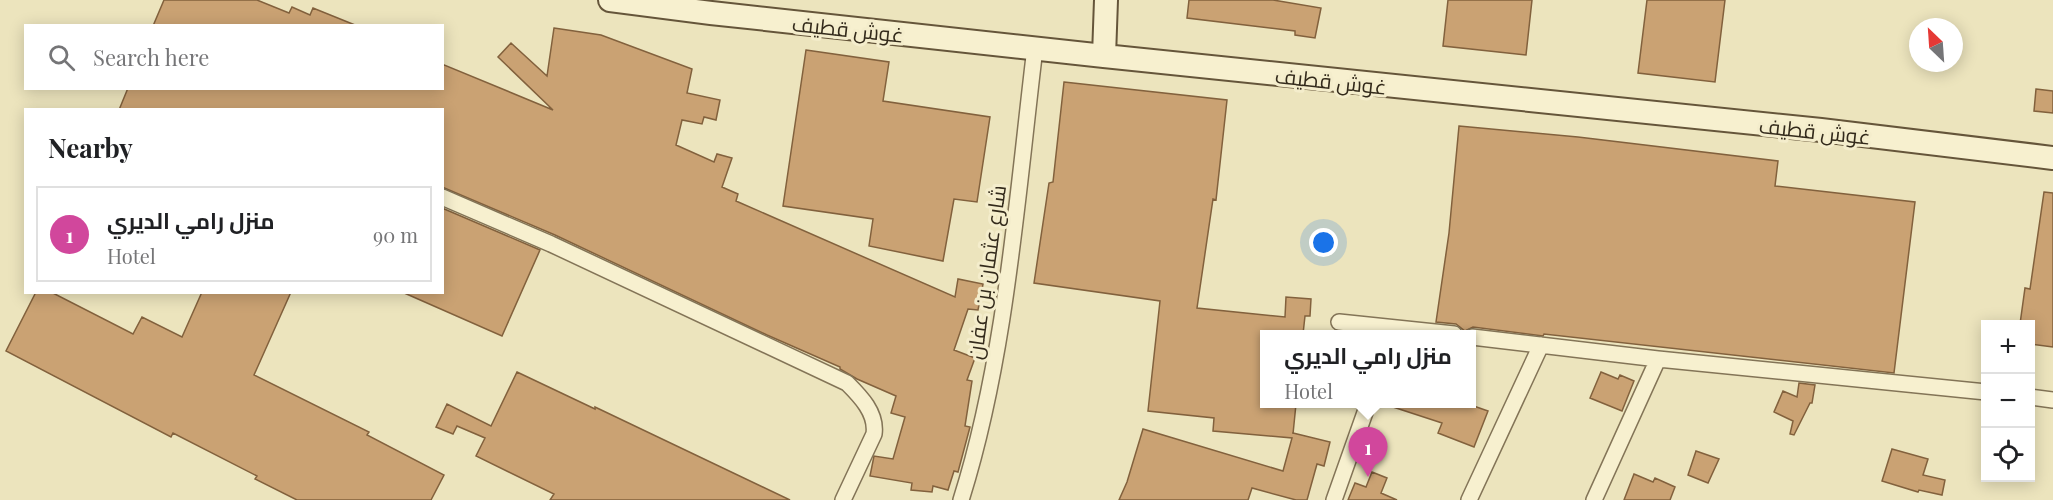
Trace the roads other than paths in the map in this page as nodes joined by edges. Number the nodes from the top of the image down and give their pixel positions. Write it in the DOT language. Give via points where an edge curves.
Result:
graph roads {
  1 [pos="610,0"];
  2 [pos="1106,0"];
  3 [pos="1035,48"];
  4 [pos="1104,56"];
  5 [pos="2053,158"];
  6 [pos="444,198"];
  7 [pos="1339,322"];
  8 [pos="1388,330"];
  9 [pos="1476,337"];
  10 [pos="1541,345"];
  11 [pos="1658,359"];
  12 [pos="1981,391"];
  13 [pos="2035,398"];
  14 [pos="2053,400"];
  15 [pos="1367,408"];
  16 [pos="843,500"];
  17 [pos="961,500"];
  18 [pos="1334,500"];
  19 [pos="1469,500"];
  20 [pos="1594,500"];
  1 -- 3 [label="main road, غوش قطيف"];
  2 -- 4 [label="main road"];
  3 -- 4 [label="main road, غوش قطيف"];
  3 -- 17 [label="street, شارع عثمان بن عفان" via="992,374"];
  4 -- 5 [label="main road, غوش قطيف" via="1821,130"];
  6 -- 16 [label="street" via="847,382 865,402 876,426"];
  7 -- 8 [label="street"];
  9 -- 10 [label="street"];
  10 -- 11 [label="street"];
  10 -- 19 [label="street"];
  11 -- 12 [label="street"];
  11 -- 20 [label="street"];
  13 -- 14 [label="street"];
  15 -- 18 [label="street"];
}
